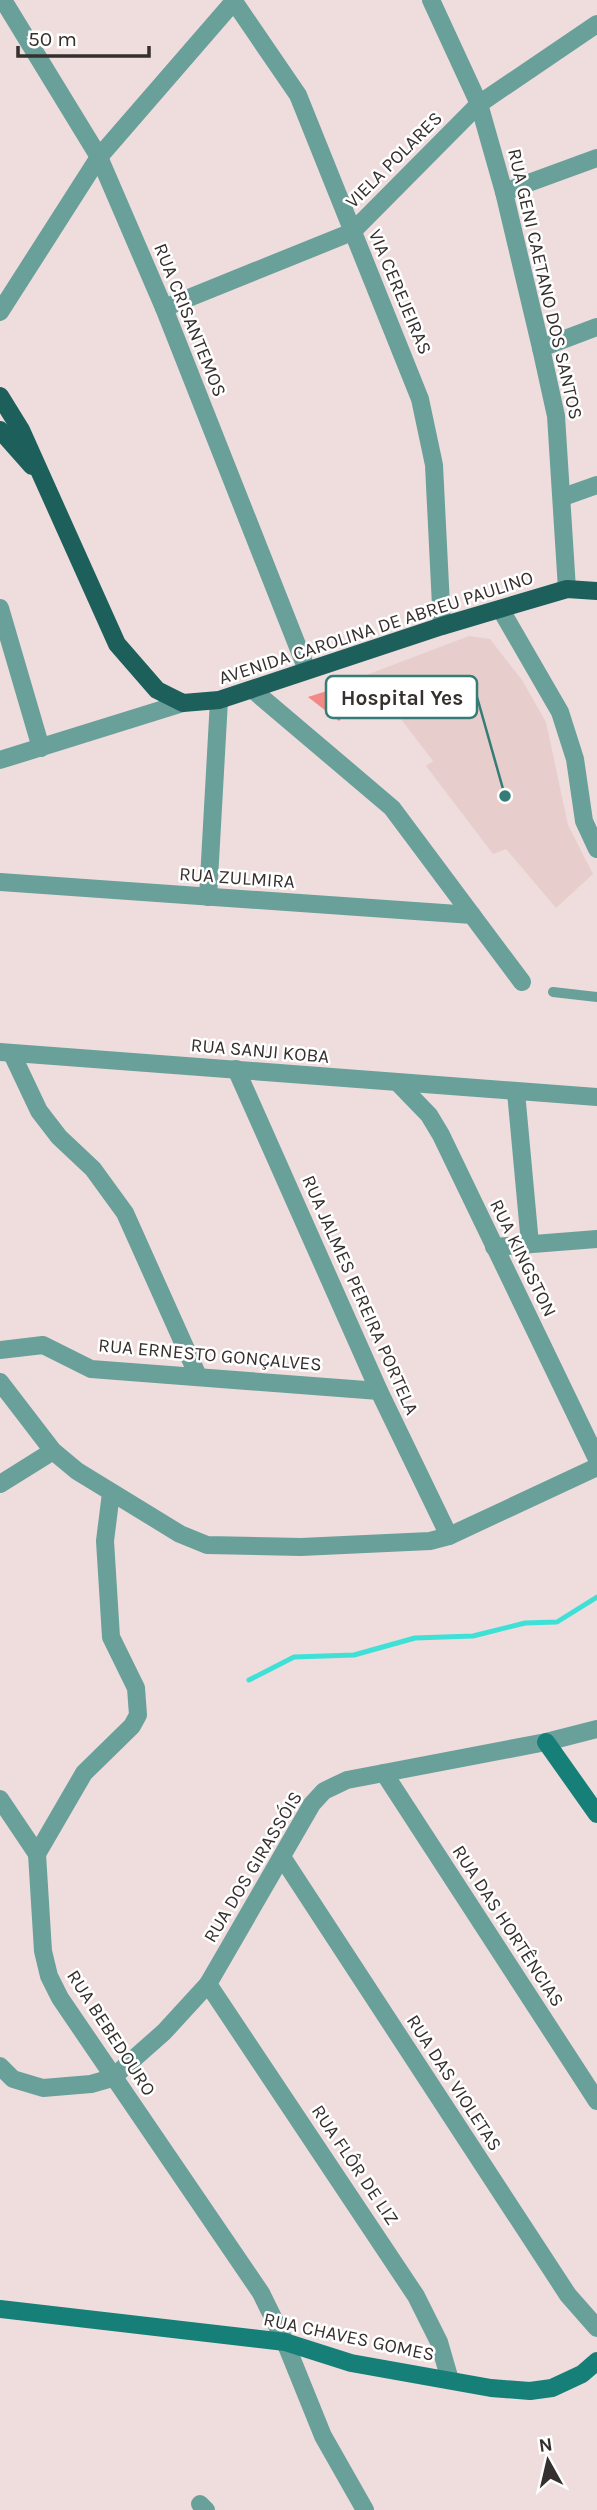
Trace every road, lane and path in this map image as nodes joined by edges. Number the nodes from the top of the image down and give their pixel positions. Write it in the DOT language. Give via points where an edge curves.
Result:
graph roads {
  1 [pos="4,0"];
  2 [pos="234,0"];
  3 [pos="431,0"];
  4 [pos="597,24"];
  5 [pos="479,104"];
  6 [pos="99,157"];
  7 [pos="597,158"];
  8 [pos="504,192"];
  9 [pos="352,232"];
  10 [pos="164,308"];
  11 [pos="0,312"];
  12 [pos="597,327"];
  13 [pos="541,348"];
  14 [pos="0,396"];
  15 [pos="0,430"];
  16 [pos="46,482"];
  17 [pos="597,485"];
  18 [pos="563,497"];
  19 [pos="567,589"];
  20 [pos="597,591"];
  21 [pos="0,608"];
  22 [pos="500,610"];
  23 [pos="442,626"];
  24 [pos="307,670"];
  25 [pos="253,690"];
  26 [pos="219,701"];
  27 [pos="183,703"];
  28 [pos="41,748"];
  29 [pos="0,760"];
  30 [pos="597,849"];
  31 [pos="0,882"];
  32 [pos="208,897"];
  33 [pos="472,915"];
  34 [pos="522,982"];
  35 [pos="553,992"];
  36 [pos="597,997"];
  37 [pos="6,1053"];
  38 [pos="236,1069"];
  39 [pos="399,1084"];
  40 [pos="516,1092"];
  41 [pos="597,1097"];
  42 [pos="597,1239"];
  43 [pos="530,1244"];
  44 [pos="494,1247"];
  45 [pos="0,1350"];
  46 [pos="198,1376"];
  47 [pos="0,1382"];
  48 [pos="380,1391"];
  49 [pos="53,1451"];
  50 [pos="597,1459"];
  51 [pos="597,1467"];
  52 [pos="0,1484"];
  53 [pos="111,1493"];
  54 [pos="449,1536"];
  55 [pos="597,1729"];
  56 [pos="546,1742"];
  57 [pos="384,1773"];
  58 [pos="0,1799"];
  59 [pos="597,1814"];
  60 [pos="37,1854"];
  61 [pos="282,1857"];
  62 [pos="208,1984"];
  63 [pos="0,2066"];
  64 [pos="112,2078"];
  65 [pos="597,2101"];
  66 [pos="0,2309"];
  67 [pos="597,2328"];
  68 [pos="285,2342"];
  69 [pos="597,2361"];
  70 [pos="450,2380"];
  71 [pos="365,2510"];
  1 -- 6 [label="street, RUA CRISANTEMOS"];
  2 -- 6 [label="street"];
  2 -- 9 [label="street, VIA CEREJEIRAS" via="298,95"];
  3 -- 5 [label="street, RUA GENI CAETANO DOS SANTOS"];
  4 -- 5 [label="street, VIELA POLARES"];
  5 -- 8 [label="street, RUA GENI CAETANO DOS SANTOS"];
  5 -- 9 [label="street, VIELA POLARES"];
  6 -- 10 [label="street, RUA CRISANTEMOS"];
  6 -- 11 [label="street"];
  7 -- 8 [label="street"];
  8 -- 13 [label="street, RUA GENI CAETANO DOS SANTOS"];
  9 -- 10 [label="street, VIELA POLARES"];
  9 -- 23 [label="street, VIA CEREJEIRAS" via="420,400 434,465"];
  10 -- 24 [label="street, RUA CRISANTEMOS"];
  12 -- 13 [label="street"];
  13 -- 18 [label="street, RUA GENI CAETANO DOS SANTOS" via="556,416"];
  14 -- 16 [label="main road"];
  15 -- 16 [label="main road"];
  16 -- 27 [label="main road" via="117,644 157,690"];
  17 -- 18 [label="street"];
  18 -- 19 [label="street, RUA GENI CAETANO DOS SANTOS"];
  19 -- 20 [label="main road, AVENIDA CAROLINA DE ABREU PAULINO"];
  19 -- 22 [label="main road, AVENIDA CAROLINA DE ABREU PAULINO"];
  21 -- 28 [label="street"];
  22 -- 23 [label="main road, AVENIDA CAROLINA DE ABREU PAULINO"];
  22 -- 30 [label="street" via="560,712 575,759 584,821"];
  23 -- 24 [label="main road, AVENIDA CAROLINA DE ABREU PAULINO"];
  24 -- 25 [label="main road, AVENIDA CAROLINA DE ABREU PAULINO"];
  25 -- 26 [label="main road, AVENIDA CAROLINA DE ABREU PAULINO"];
  25 -- 33 [label="street" via="392,808"];
  26 -- 27 [label="main road, AVENIDA CAROLINA DE ABREU PAULINO"];
  26 -- 32 [label="street"];
  27 -- 28 [label="street"];
  28 -- 29 [label="street"];
  31 -- 32 [label="street, RUA ZULMIRA"];
  32 -- 33 [label="street, RUA ZULMIRA"];
  33 -- 34 [label="street"];
  35 -- 36 [label="lane"];
  37 -- 38 [label="street, RUA SANJI KOBA"];
  37 -- 46 [label="street" via="39,1111 93,1169 125,1213"];
  38 -- 39 [label="street, RUA SANJI KOBA"];
  38 -- 48 [label="street, RUA JALMES PEREIRA PORTELA"];
  39 -- 40 [label="street, RUA SANJI KOBA"];
  39 -- 44 [label="street, RUA KINGSTON" via="429,1115"];
  40 -- 41 [label="street, RUA SANJI KOBA"];
  40 -- 43 [label="street"];
  42 -- 43 [label="street"];
  43 -- 44 [label="street"];
  44 -- 50 [label="street, RUA KINGSTON"];
  45 -- 46 [label="street, RUA ERNESTO GONÇALVES" via="43,1345 91,1368"];
  46 -- 48 [label="street, RUA ERNESTO GONÇALVES"];
  47 -- 49 [label="street"];
  48 -- 54 [label="street, RUA JALMES PEREIRA PORTELA"];
  49 -- 52 [label="street"];
  49 -- 53 [label="street"];
  51 -- 54 [label="street"];
  53 -- 54 [label="street" via="207,1545 401,1545"];
  53 -- 60 [label="street" via="105,1541 111,1637 136,1688 138,1715 132,1727 84,1773"];
  55 -- 56 [label="street, RUA DOS GIRASSÓIS"];
  56 -- 57 [label="street, RUA DOS GIRASSÓIS"];
  56 -- 59 [label="street"];
  57 -- 61 [label="street, RUA DOS GIRASSÓIS" via="347,1780 324,1791"];
  57 -- 65 [label="street, RUA DAS HORTÊNCIAS"];
  58 -- 60 [label="street"];
  60 -- 64 [label="street, RUA BEBEDOURO" via="43,1951 49,1976"];
  61 -- 62 [label="street, RUA DOS GIRASSÓIS"];
  61 -- 67 [label="street, RUA DAS VIOLETAS" via="568,2295"];
  62 -- 64 [label="street, RUA DOS GIRASSÓIS" via="164,2032"];
  62 -- 70 [label="street, RUA FLÔR DE LIZ" via="416,2296 439,2342"];
  63 -- 64 [label="street" via="13,2079 43,2088"];
  64 -- 68 [label="street, RUA BEBEDOURO" via="239,2260"];
  66 -- 68 [label="street, RUA CHAVES GOMES"];
  68 -- 70 [label="street, RUA CHAVES GOMES" via="351,2363"];
  68 -- 71 [label="street, RUA BEBEDOURO" via="323,2436"];
  69 -- 70 [label="street, RUA CHAVES GOMES" via="567,2382 530,2391"];
}
